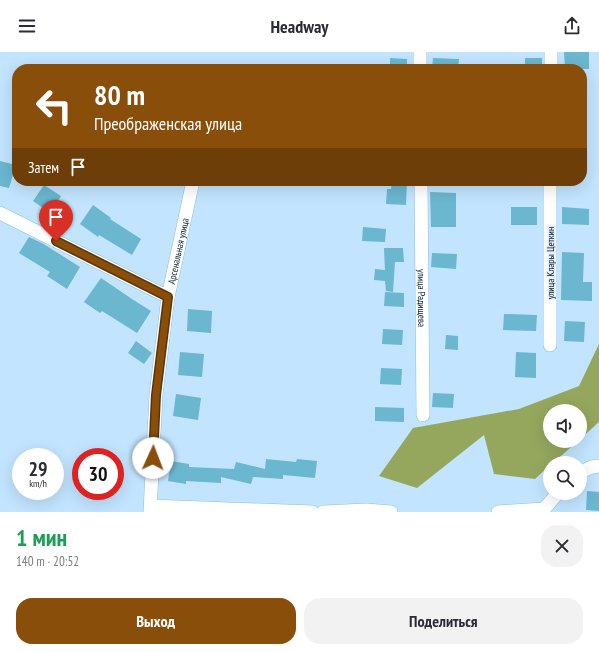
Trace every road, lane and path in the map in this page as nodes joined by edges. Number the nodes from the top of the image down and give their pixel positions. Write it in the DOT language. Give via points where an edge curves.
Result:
graph roads {
  1 [pos="420,52"];
  2 [pos="551,52"];
  3 [pos="420,64"];
  4 [pos="551,64"];
  5 [pos="193,186"];
  6 [pos="421,186"];
  7 [pos="550,186"];
  8 [pos="0,212"];
  9 [pos="168,297"];
  10 [pos="550,345"];
  11 [pos="423,415"];
  12 [pos="599,466"];
  13 [pos="587,469"];
  14 [pos="553,500"];
  15 [pos="150,509"];
  16 [pos="544,511"];
  17 [pos="312,512"];
  18 [pos="324,512"];
  19 [pos="391,512"];
  20 [pos="498,512"];
  1 -- 3 [label="street"];
  2 -- 4 [label="street"];
  5 -- 9 [label="street, Арсенальная улица"];
  6 -- 11 [label="street, улица Радищева"];
  7 -- 10 [label="street, улица Клары Цеткин"];
  8 -- 9 [label="street"];
  9 -- 15 [label="street, Арсенальная улица" via="156,395"];
  12 -- 13 [label="street"];
  14 -- 16 [label="street"];
  15 -- 17 [label="street"];
  16 -- 20 [label="street"];
  18 -- 19 [label="street"];
}
